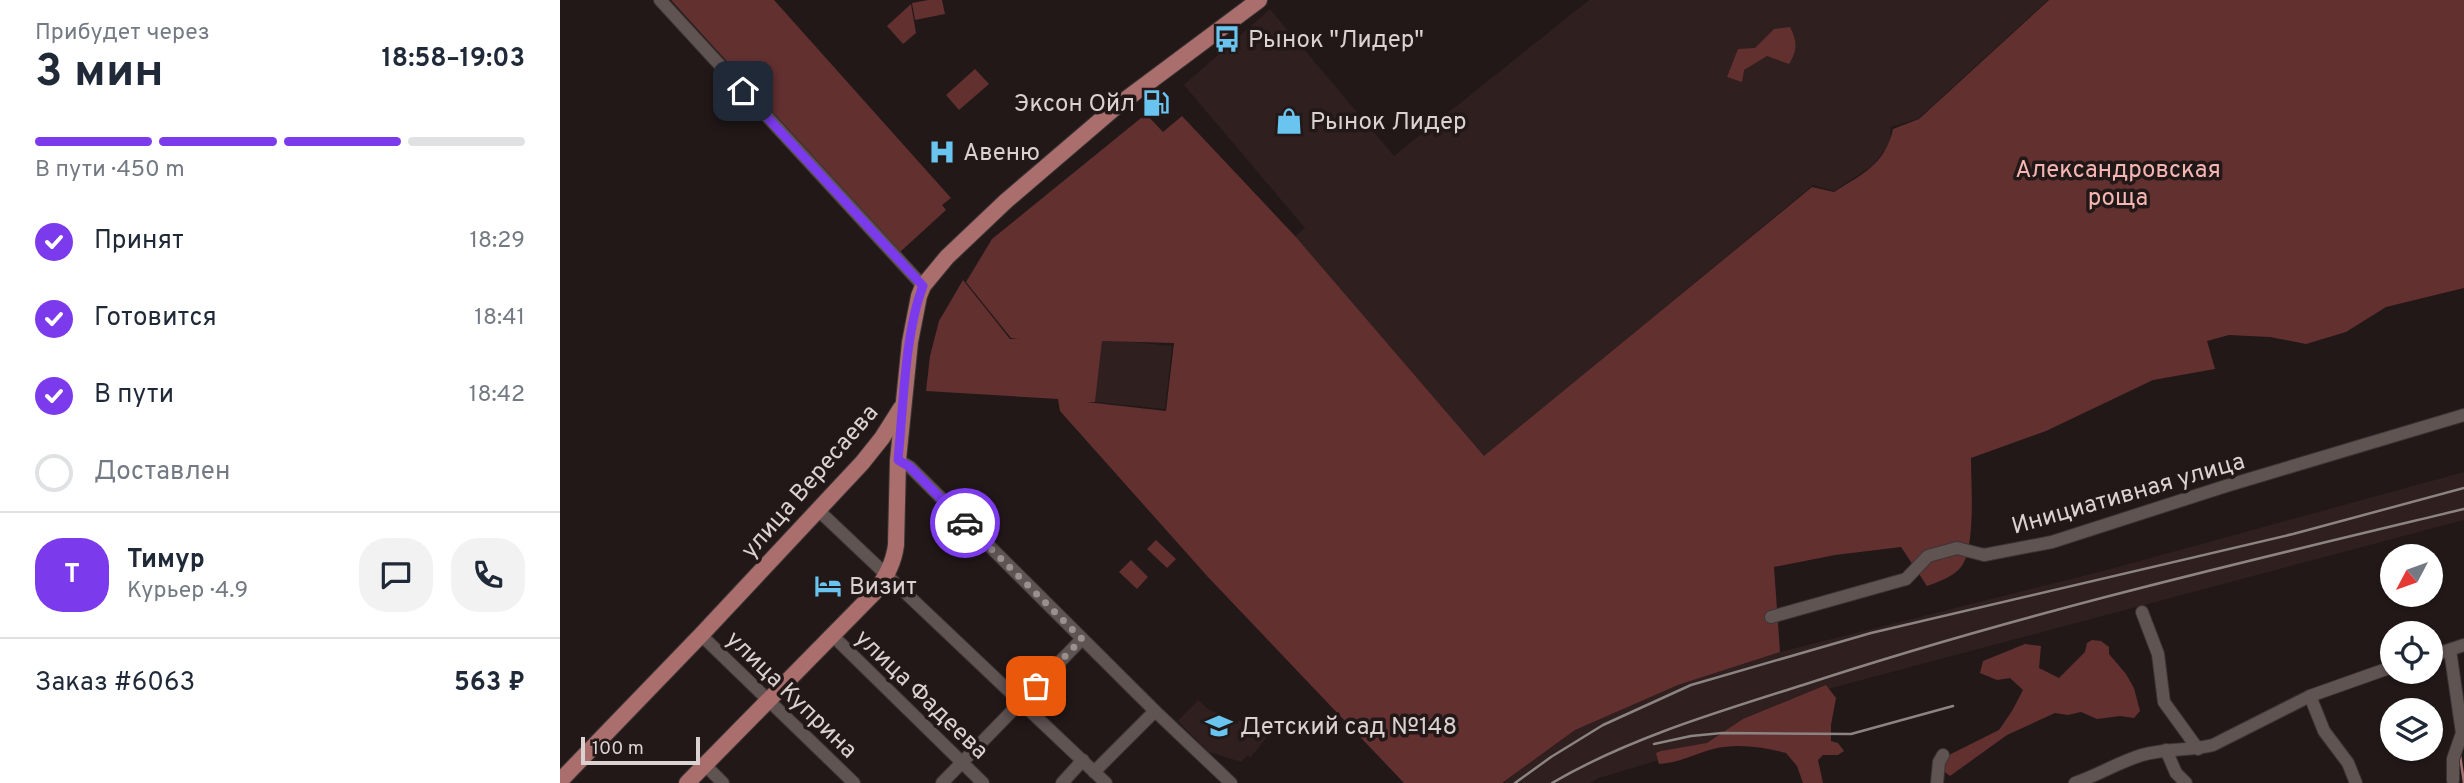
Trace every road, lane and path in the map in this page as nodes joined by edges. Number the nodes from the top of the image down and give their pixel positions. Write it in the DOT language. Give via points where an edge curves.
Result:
graph roads {
  1 [pos="660,0"];
  2 [pos="1259,0"];
  3 [pos="923,286"];
  4 [pos="904,403"];
  5 [pos="2464,415"];
  6 [pos="873,448"];
  7 [pos="898,460"];
  8 [pos="818,510"];
  9 [pos="886,576"];
  10 [pos="2142,612"];
  11 [pos="1771,618"];
  12 [pos="701,635"];
  13 [pos="832,635"];
  14 [pos="1082,639"];
  15 [pos="2464,645"];
  16 [pos="2450,650"];
  17 [pos="2443,652"];
  18 [pos="2380,671"];
  19 [pos="2310,696"];
  20 [pos="769,699"];
  21 [pos="1020,702"];
  22 [pos="1156,711"];
  23 [pos="2198,749"];
  24 [pos="2166,750"];
  25 [pos="1944,755"];
  26 [pos="1083,760"];
  27 [pos="962,763"];
  28 [pos="705,765"];
  29 [pos="1094,772"];
  30 [pos="2453,780"];
  31 [pos="560,781"];
  32 [pos="687,783"];
  33 [pos="723,783"];
  34 [pos="854,783"];
  35 [pos="942,783"];
  36 [pos="983,783"];
  37 [pos="1062,783"];
  38 [pos="1106,783"];
  39 [pos="1231,783"];
  40 [pos="1937,783"];
  41 [pos="2075,783"];
  42 [pos="2186,783"];
  43 [pos="2356,783"];
  1 -- 3 [label="street"];
  2 -- 3 [label="main road, улица Вересаева" via="1116,106 1006,201"];
  3 -- 4 [label="main road, улица Вересаева"];
  4 -- 6 [label="main road, улица Вересаева"];
  4 -- 7 [label="main road"];
  5 -- 11 [label="street, Инициативная улица" via="2052,542 1984,555 1957,548 1928,556 1906,579"];
  6 -- 7 [label="main road"];
  6 -- 8 [label="main road, улица Вересаева"];
  7 -- 9 [label="main road" via="897,545"];
  7 -- 14 [label="street"];
  8 -- 9 [label="street"];
  8 -- 12 [label="main road, улица Вересаева"];
  9 -- 13 [label="main road"];
  9 -- 21 [label="street"];
  10 -- 23 [label="street" via="2158,654 2164,702"];
  12 -- 20 [label="street, улица Куприна"];
  12 -- 31 [label="main road, улица Вересаева"];
  13 -- 20 [label="main road"];
  13 -- 27 [label="street, улица Фадеева"];
  14 -- 21 [label="street"];
  14 -- 22 [label="street"];
  15 -- 16 [label="street"];
  16 -- 17 [label="street"];
  16 -- 30 [label="street" via="2462,733 2453,759"];
  18 -- 19 [label="street"];
  19 -- 23 [label="street" via="2234,736"];
  19 -- 43 [label="street" via="2324,731 2348,763"];
  20 -- 28 [label="main road"];
  20 -- 34 [label="street, улица Куприна"];
  21 -- 26 [label="street"];
  21 -- 27 [label="street"];
  22 -- 29 [label="street"];
  22 -- 39 [label="street"];
  23 -- 24 [label="street"];
  24 -- 41 [label="street" via="2141,755"];
  24 -- 42 [label="street"];
  25 -- 40 [label="street"];
  26 -- 29 [label="street"];
  26 -- 37 [label="street"];
  27 -- 35 [label="street"];
  27 -- 36 [label="street, улица Фадеева"];
  28 -- 32 [label="main road"];
  28 -- 33 [label="street"];
  29 -- 38 [label="street"];
}
